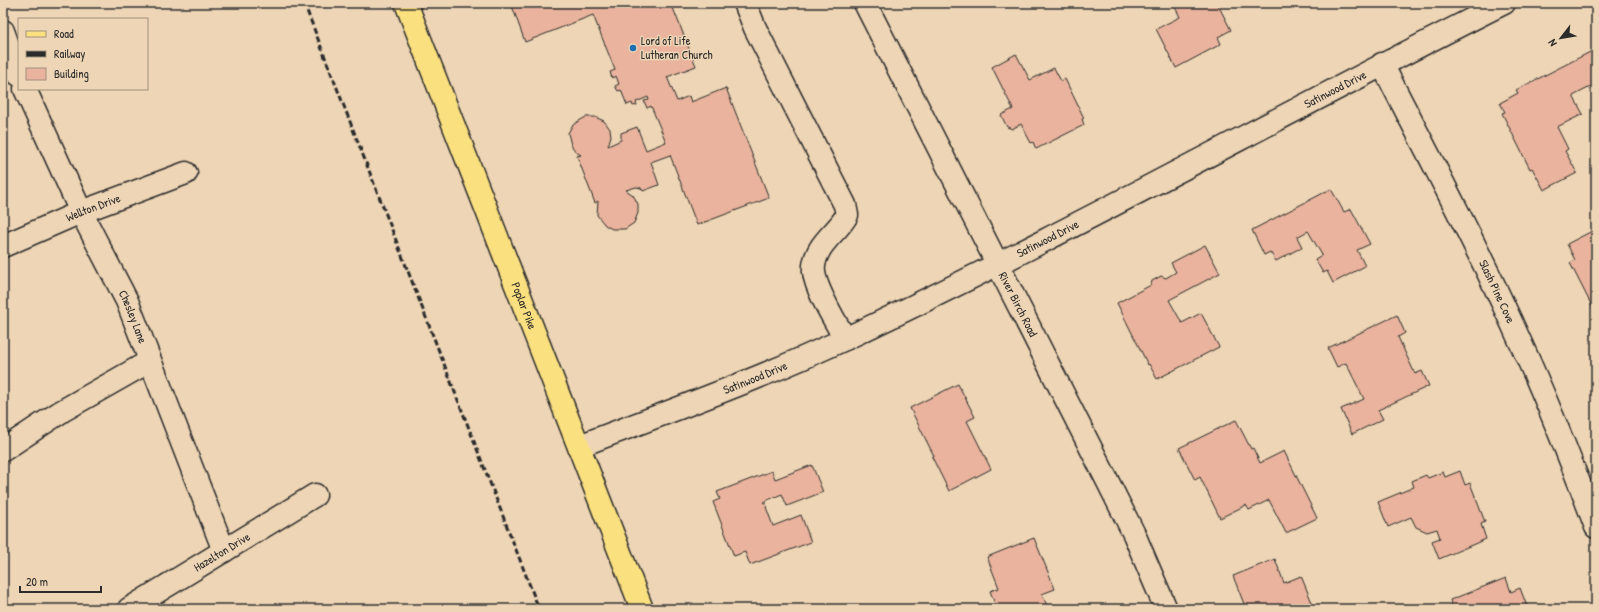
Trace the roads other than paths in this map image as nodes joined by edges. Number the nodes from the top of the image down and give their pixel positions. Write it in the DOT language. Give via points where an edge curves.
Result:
graph roads {
  1 [pos="406,3"];
  2 [pos="745,3"];
  3 [pos="865,3"];
  4 [pos="1504,3"];
  5 [pos="3,31"];
  6 [pos="1382,64"];
  7 [pos="18,72"];
  8 [pos="25,90"];
  9 [pos="186,173"];
  10 [pos="81,212"];
  11 [pos="3,246"];
  12 [pos="998,264"];
  13 [pos="845,339"];
  14 [pos="150,360"];
  15 [pos="579,446"];
  16 [pos="3,450"];
  17 [pos="315,495"];
  18 [pos="1596,527"];
  19 [pos="224,551"];
  20 [pos="129,609"];
  21 [pos="642,609"];
  22 [pos="1166,609"];
  1 -- 15 [label="main road, Poplar Pike"];
  2 -- 13 [label="street" via="755,28 844,205 847,216 819,251 814,272 818,286"];
  3 -- 12 [label="street, River Birch Road"];
  4 -- 6 [label="street, Satinwood Drive"];
  5 -- 7 [label="street"];
  6 -- 12 [label="street, Satinwood Drive"];
  6 -- 18 [label="street, Slash Pine Cove" via="1517,334 1549,406"];
  8 -- 10 [label="street, Chesley Lane"];
  9 -- 10 [label="street, Wellton Drive"];
  10 -- 11 [label="street, Wellton Drive"];
  10 -- 14 [label="street, Chesley Lane" via="127,301"];
  12 -- 13 [label="street, Satinwood Drive"];
  12 -- 22 [label="street, River Birch Road" via="1131,528"];
  13 -- 15 [label="street, Satinwood Drive" via="747,381"];
  14 -- 16 [label="street" via="62,411"];
  14 -- 19 [label="street, Chesley Lane"];
  15 -- 21 [label="main road, Poplar Pike"];
  17 -- 19 [label="street, Hazelton Drive"];
  19 -- 20 [label="street, Hazelton Drive"];
}
